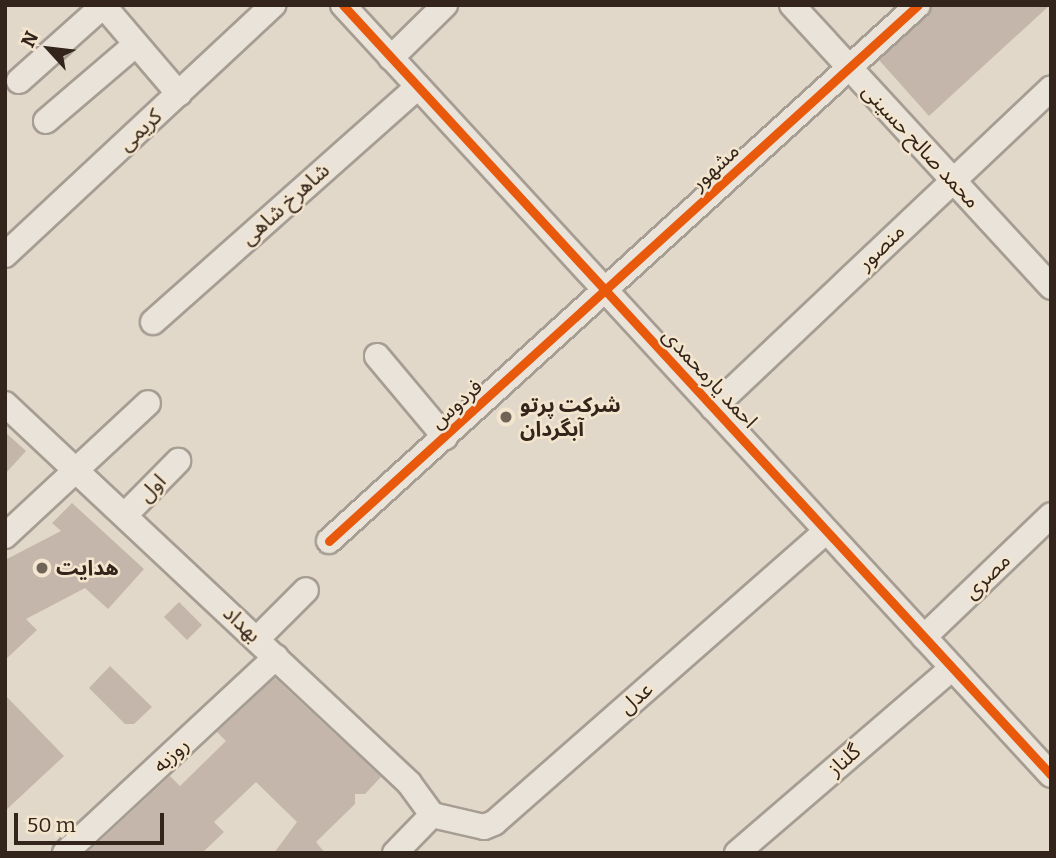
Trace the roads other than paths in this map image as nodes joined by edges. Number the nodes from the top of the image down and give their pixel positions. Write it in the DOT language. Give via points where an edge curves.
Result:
graph roads {
  1 [pos="273,5"];
  2 [pos="343,5"];
  3 [pos="445,5"];
  4 [pos="792,5"];
  5 [pos="918,5"];
  6 [pos="111,8"];
  7 [pos="136,44"];
  8 [pos="391,58"];
  9 [pos="848,66"];
  10 [pos="19,81"];
  11 [pos="418,87"];
  12 [pos="1051,88"];
  13 [pos="179,94"];
  14 [pos="46,121"];
  15 [pos="951,179"];
  16 [pos="5,255"];
  17 [pos="1051,287"];
  18 [pos="607,292"];
  19 [pos="153,322"];
  20 [pos="377,356"];
  21 [pos="148,403"];
  22 [pos="5,404"];
  23 [pos="713,408"];
  24 [pos="445,437"];
  25 [pos="178,461"];
  26 [pos="78,470"];
  27 [pos="125,514"];
  28 [pos="1051,515"];
  29 [pos="826,531"];
  30 [pos="5,536"];
  31 [pos="329,541"];
  32 [pos="306,590"];
  33 [pos="924,637"];
  34 [pos="257,639"];
  35 [pos="276,657"];
  36 [pos="952,668"];
  37 [pos="1051,775"];
  38 [pos="432,815"];
  39 [pos="65,853"];
  40 [pos="395,853"];
  41 [pos="737,853"];
  1 -- 13 [label="street, کریمی"];
  2 -- 8 [label="street, احمد یارمحمدی"];
  3 -- 8 [label="street"];
  4 -- 9 [label="street, محمد صالح حسینی"];
  5 -- 9 [label="street, مشهور"];
  6 -- 7 [label="street"];
  6 -- 10 [label="street"];
  7 -- 13 [label="street"];
  7 -- 14 [label="street"];
  8 -- 11 [label="street, احمد یارمحمدی"];
  9 -- 15 [label="street, محمد صالح حسینی"];
  9 -- 18 [label="street, مشهور"];
  11 -- 18 [label="street, احمد یارمحمدی"];
  11 -- 19 [label="street, شاهرخ شاهی"];
  12 -- 15 [label="street, منصور"];
  13 -- 16 [label="street, کریمی"];
  15 -- 17 [label="street, محمد صالح حسینی"];
  15 -- 23 [label="street, منصور"];
  18 -- 23 [label="street, احمد یارمحمدی"];
  18 -- 24 [label="street, فردوس"];
  20 -- 24 [label="street"];
  21 -- 26 [label="street"];
  22 -- 26 [label="street, بهداد"];
  23 -- 29 [label="street, احمد یارمحمدی"];
  24 -- 31 [label="street, فردوس"];
  25 -- 27 [label="street, اول"];
  26 -- 27 [label="street, بهداد"];
  26 -- 30 [label="street"];
  27 -- 34 [label="street, بهداد"];
  28 -- 33 [label="street, مصری"];
  29 -- 33 [label="street, احمد یارمحمدی"];
  29 -- 38 [label="street, عدل" via="494,823 484,827"];
  32 -- 34 [label="street"];
  33 -- 36 [label="street, احمد یارمحمدی"];
  34 -- 35 [label="street, بهداد"];
  35 -- 38 [label="street, بهداد" via="410,783"];
  35 -- 39 [label="street, روزبه"];
  36 -- 37 [label="street, احمد یارمحمدی"];
  36 -- 41 [label="street, گلناز"];
  38 -- 40 [label="street"];
}
